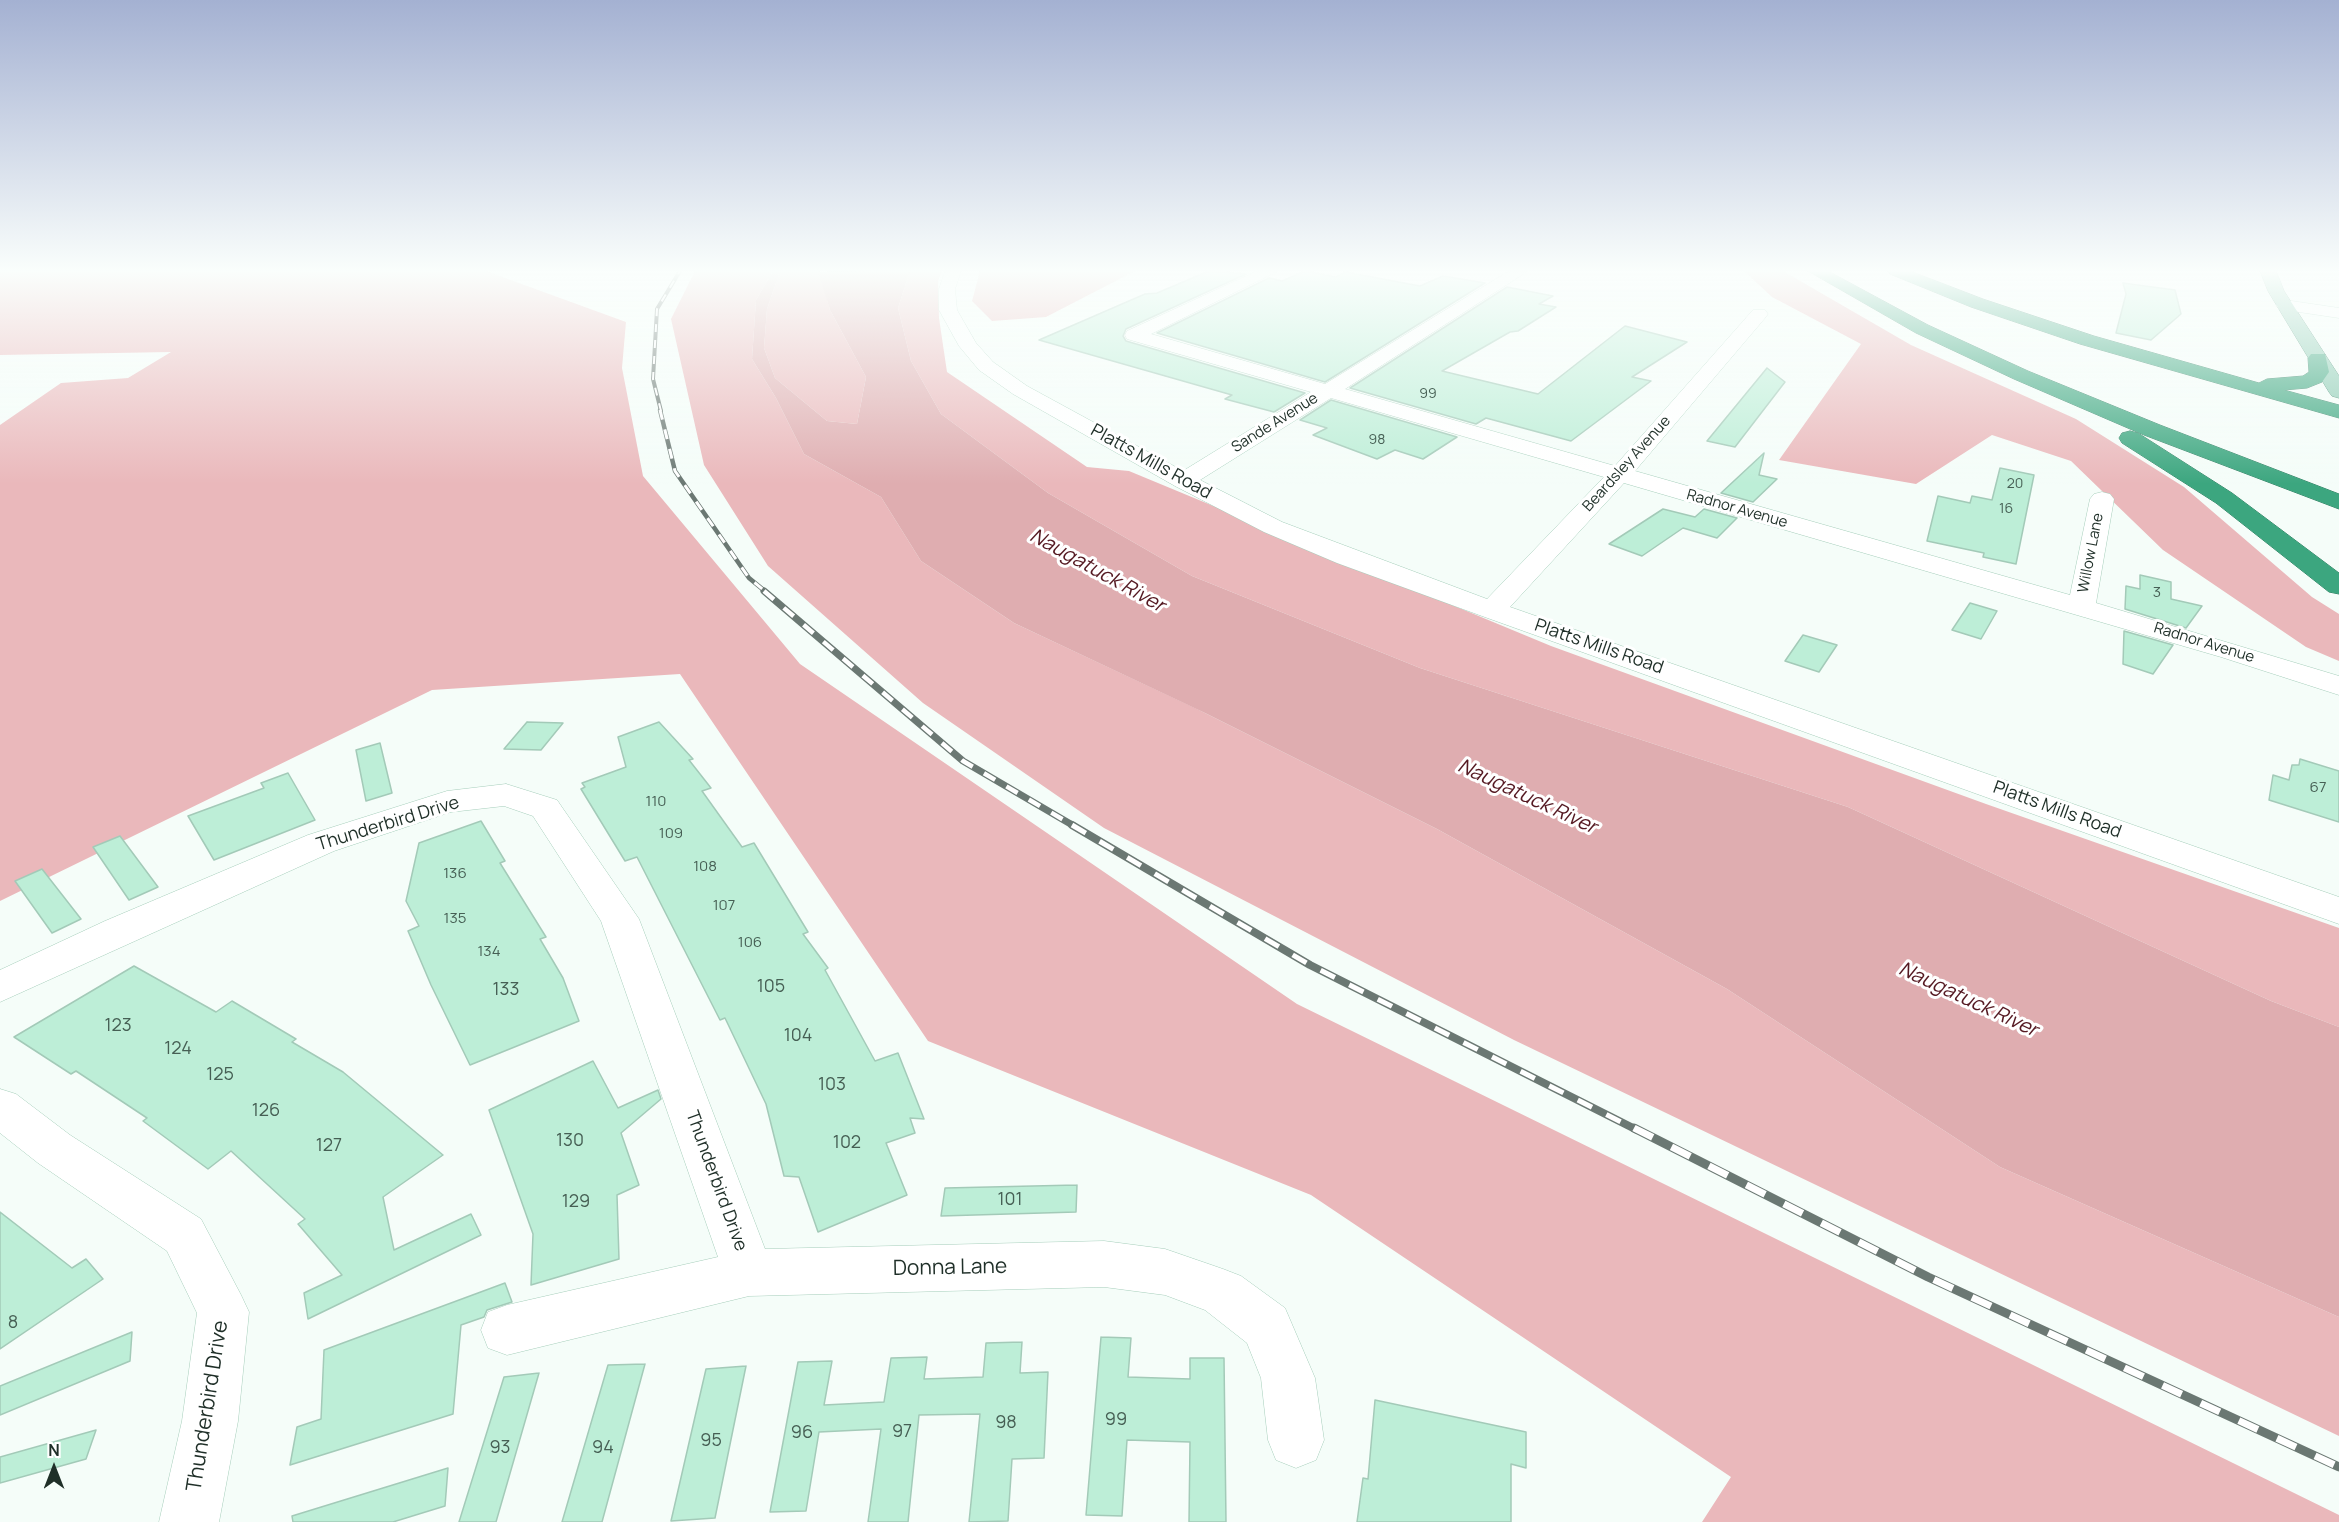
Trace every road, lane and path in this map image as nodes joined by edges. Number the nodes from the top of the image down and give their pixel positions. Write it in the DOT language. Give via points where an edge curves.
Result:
graph roads {
  1 [pos="966,342"];
  2 [pos="1158,342"];
  3 [pos="1405,342"];
  4 [pos="1735,342"];
  5 [pos="1938,342"];
  6 [pos="1950,342"];
  7 [pos="1986,342"];
  8 [pos="2097,342"];
  9 [pos="2308,342"];
  10 [pos="2318,358"];
  11 [pos="2164,363"];
  12 [pos="2339,376"];
  13 [pos="1326,391"];
  14 [pos="2339,392"];
  15 [pos="2339,412"];
  16 [pos="1619,475"];
  17 [pos="1183,481"];
  18 [pos="2338,490"];
  19 [pos="2102,500"];
  20 [pos="2339,586"];
  21 [pos="2081,607"];
  22 [pos="1492,610"];
  23 [pos="2339,686"];
  24 [pos="2339,911"];
  25 [pos="0,987"];
  26 [pos="0,1107"];
  27 [pos="749,1272"];
  28 [pos="507,1330"];
  29 [pos="1296,1440"];
  30 [pos="189,1522"];
  1 -- 17 [label="street, Platts Mills Road" via="986,366 1020,390"];
  2 -- 13 [label="street, Radnor Avenue"];
  3 -- 13 [label="street, Sande Avenue"];
  4 -- 16 [label="street, Beardsley Avenue"];
  5 -- 20 [label="highway" via="2157,454 2224,498"];
  6 -- 18 [label="highway" via="2082,402"];
  7 -- 18 [label="highway"];
  8 -- 11 [label="highway"];
  9 -- 10 [label="main road"];
  10 -- 11 [label="highway" via="2319,372 2315,378 2279,386 2244,383"];
  10 -- 12 [label="highway"];
  10 -- 14 [label="main road"];
  11 -- 15 [label="highway"];
  13 -- 16 [label="street, Radnor Avenue"];
  13 -- 17 [label="street, Sande Avenue"];
  16 -- 21 [label="street, Radnor Avenue"];
  16 -- 22 [label="street, Beardsley Avenue"];
  17 -- 22 [label="street, Platts Mills Road" via="1307,542"];
  19 -- 21 [label="street, Willow Lane"];
  21 -- 23 [label="street, Radnor Avenue"];
  22 -- 24 [label="street, Platts Mills Road"];
  25 -- 27 [label="street, Thunderbird Drive" via="321,843 447,802 506,795 545,808 620,919"];
  26 -- 30 [label="street, Thunderbird Drive" via="54,1149 184,1235 223,1312 210,1421"];
  27 -- 28 [label="street, Donna Lane"];
  27 -- 29 [label="street, Donna Lane" via="1104,1264 1165,1272 1223,1293 1266,1326 1288,1378"];
}
